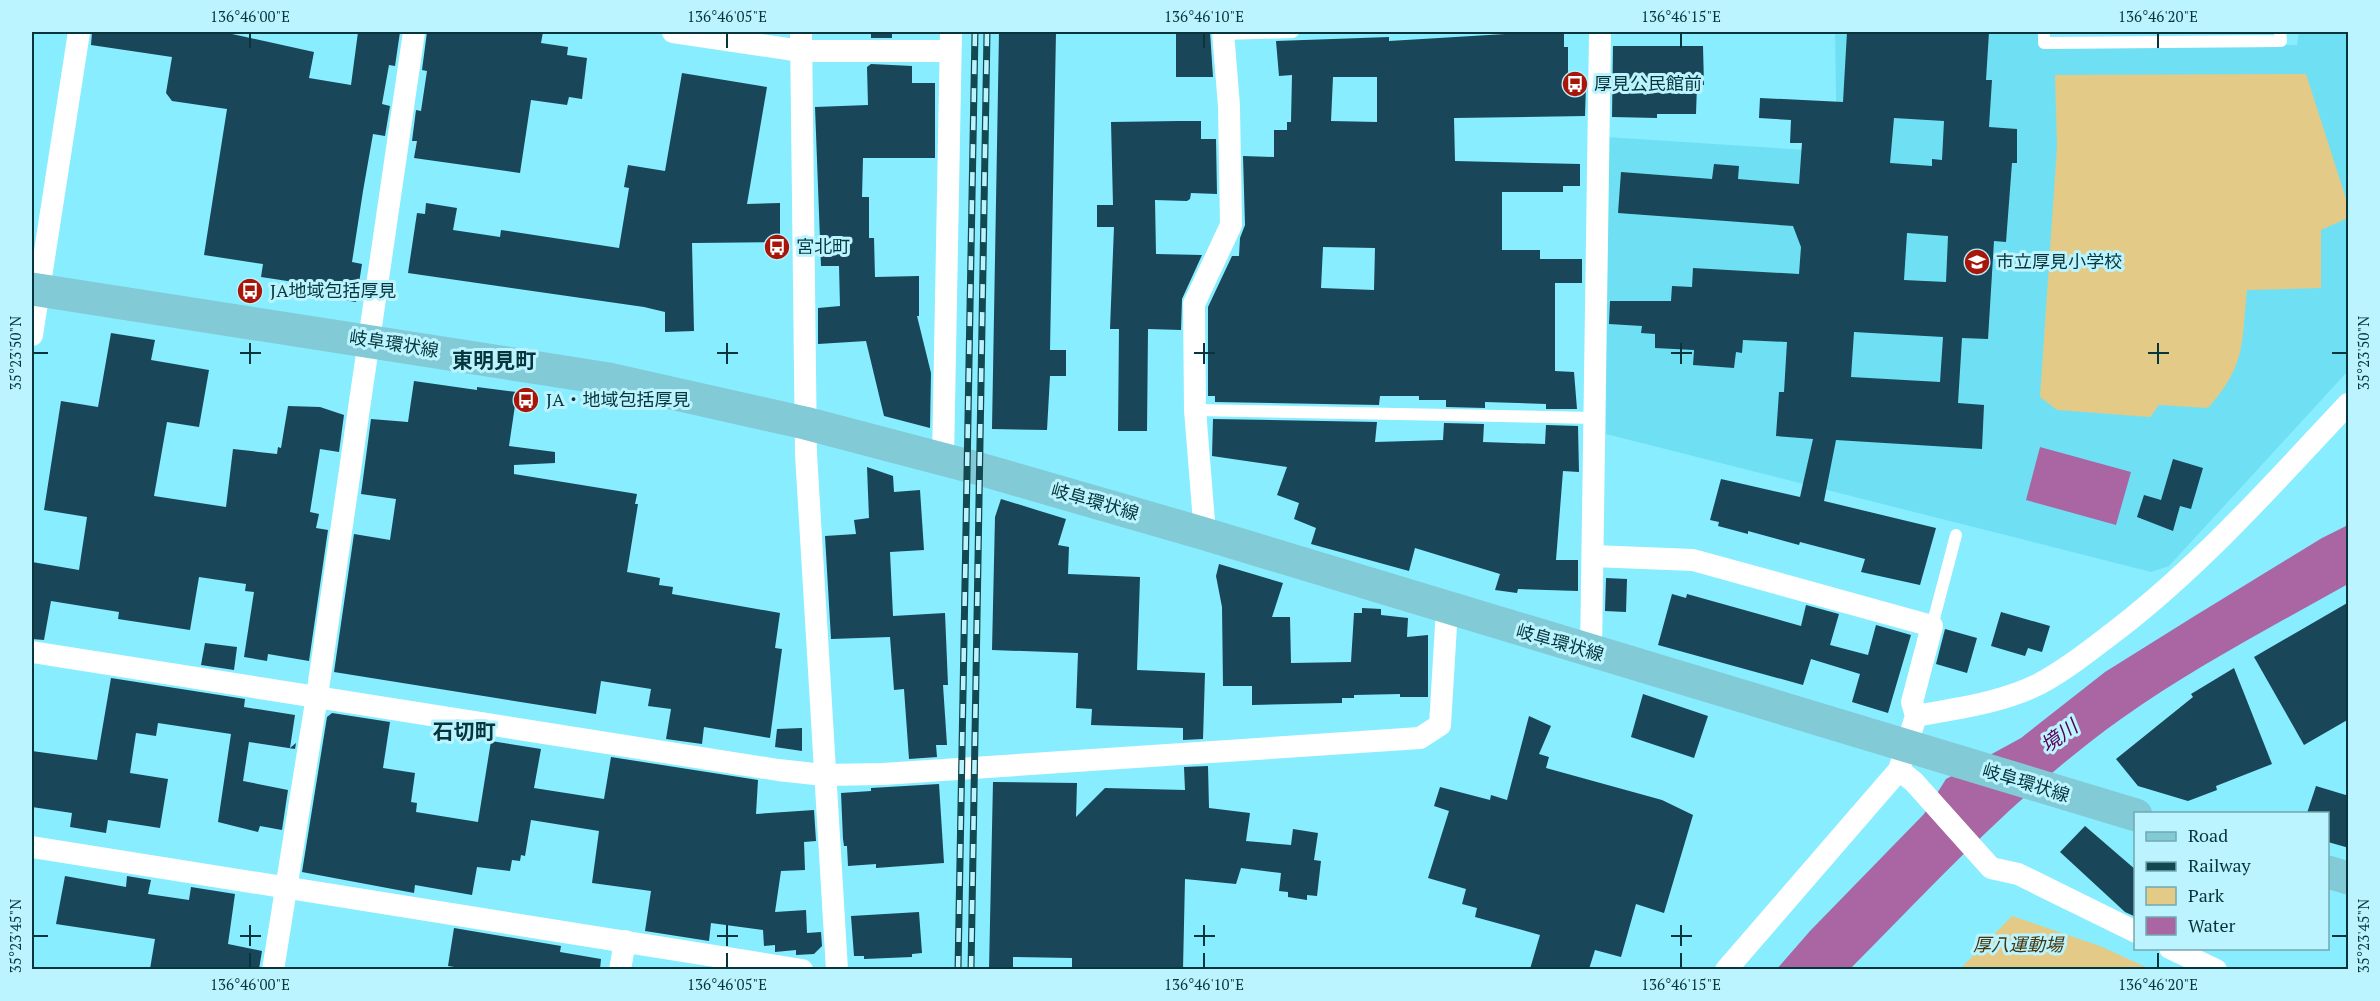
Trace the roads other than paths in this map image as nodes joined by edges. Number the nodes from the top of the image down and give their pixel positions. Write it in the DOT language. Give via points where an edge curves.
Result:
graph roads {
  1 [pos="79,32"];
  2 [pos="414,32"];
  3 [pos="673,32"];
  4 [pos="1293,32"];
  5 [pos="1600,32"];
  6 [pos="2044,32"];
  7 [pos="2280,32"];
  8 [pos="1223,33"];
  9 [pos="801,41"];
  10 [pos="951,41"];
  11 [pos="35,289"];
  12 [pos="32,335"];
  13 [pos="369,340"];
  14 [pos="2349,404"];
  15 [pos="1195,410"];
  16 [pos="1595,418"];
  17 [pos="805,423"];
  18 [pos="943,459"];
  19 [pos="1205,534"];
  20 [pos="1956,536"];
  21 [pos="1593,556"];
  22 [pos="1447,609"];
  23 [pos="1932,626"];
  24 [pos="32,652"];
  25 [pos="1591,652"];
  26 [pos="317,696"];
  27 [pos="1917,716"];
  28 [pos="1911,763"];
  29 [pos="824,774"];
  30 [pos="2134,814"];
  31 [pos="32,847"];
  32 [pos="2329,872"];
  33 [pos="2349,878"];
  34 [pos="285,885"];
  35 [pos="2134,931"];
  36 [pos="625,941"];
  37 [pos="2174,950"];
  38 [pos="273,969"];
  39 [pos="620,969"];
  40 [pos="802,969"];
  41 [pos="837,969"];
  42 [pos="1726,969"];
  43 [pos="2216,969"];
  1 -- 11 [label="street"];
  2 -- 13 [label="street"];
  3 -- 9 [label="street"];
  4 -- 8 [label="lane"];
  5 -- 16 [label="street"];
  6 -- 7 [label="lane" via="2044,43 2281,41"];
  8 -- 15 [label="street" via="1231,225 1194,304"];
  9 -- 10 [label="street"];
  9 -- 17 [label="street"];
  10 -- 18 [label="street"];
  11 -- 12 [label="street"];
  11 -- 13 [label="main road, 岐阜環状線"];
  13 -- 17 [label="main road, 岐阜環状線" via="609,379"];
  13 -- 26 [label="street"];
  14 -- 27 [label="street" via="2209,552 2163,594 2083,656 2039,684 2000,699"];
  15 -- 16 [label="lane"];
  15 -- 19 [label="street"];
  16 -- 21 [label="street"];
  17 -- 18 [label="main road, 岐阜環状線"];
  17 -- 29 [label="street"];
  18 -- 19 [label="main road, 岐阜環状線"];
  19 -- 22 [label="main road, 岐阜環状線"];
  20 -- 23 [label="lane"];
  21 -- 23 [label="street" via="1693,560"];
  21 -- 25 [label="street"];
  22 -- 25 [label="main road, 岐阜環状線"];
  22 -- 29 [label="street" via="1440,725 1420,738 883,774"];
  23 -- 27 [label="street" via="1912,702"];
  24 -- 26 [label="street"];
  25 -- 28 [label="main road, 岐阜環状線"];
  26 -- 29 [label="street" via="778,770"];
  26 -- 34 [label="street"];
  27 -- 28 [label="street"];
  28 -- 30 [label="main road, 岐阜環状線" via="2073,797"];
  28 -- 35 [label="street" via="1991,868 2019,874"];
  28 -- 42 [label="street"];
  29 -- 41 [label="street"];
  31 -- 34 [label="street"];
  32 -- 33 [label="main road"];
  34 -- 36 [label="street"];
  34 -- 38 [label="street"];
  36 -- 39 [label="street"];
  36 -- 40 [label="street"];
  37 -- 43 [label="street"];
}
